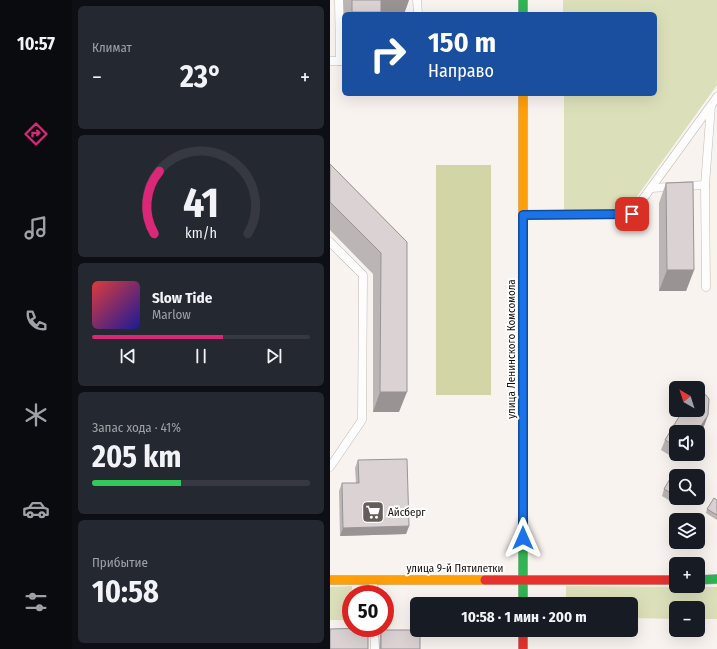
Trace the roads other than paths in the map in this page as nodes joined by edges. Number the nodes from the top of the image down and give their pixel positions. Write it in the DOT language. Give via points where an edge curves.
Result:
graph roads {
  1 [pos="339,0"];
  2 [pos="417,0"];
  3 [pos="524,0"];
  4 [pos="418,12"];
  5 [pos="524,12"];
  6 [pos="330,60"];
  7 [pos="342,61"];
  8 [pos="523,96"];
  9 [pos="717,97"];
  10 [pos="711,105"];
  11 [pos="705,185"];
  12 [pos="651,188"];
  13 [pos="523,215"];
  14 [pos="330,242"];
  15 [pos="706,287"];
  16 [pos="330,468"];
  17 [pos="330,580"];
  18 [pos="373,580"];
  19 [pos="523,580"];
  20 [pos="669,580"];
  21 [pos="705,580"];
  22 [pos="717,580"];
  23 [pos="373,585"];
  24 [pos="523,597"];
  25 [pos="374,637"];
  26 [pos="523,637"];
  27 [pos="375,649"];
  28 [pos="523,649"];
  1 -- 7 [label="lane"];
  2 -- 4 [label="lane"];
  3 -- 5 [label="main road"];
  6 -- 7 [label="lane"];
  8 -- 13 [label="main road, улица Ленинского Комсомола"];
  9 -- 10 [label="lane"];
  10 -- 11 [label="lane"];
  10 -- 12 [label="lane"];
  11 -- 12 [label="lane"];
  11 -- 15 [label="lane"];
  12 -- 13 [label="lane" via="632,214"];
  13 -- 19 [label="main road, улица Ленинского Комсомола"];
  14 -- 16 [label="lane" via="363,275 362,420"];
  17 -- 18 [label="main road, улица 9-й Пятилетки"];
  18 -- 19 [label="main road, улица 9-й Пятилетки"];
  18 -- 23 [label="lane"];
  19 -- 20 [label="main road, улица 9-й Пятилетки"];
  19 -- 24 [label="main road, улица Ленинского Комсомола"];
  21 -- 22 [label="main road"];
  25 -- 27 [label="lane"];
  26 -- 28 [label="main road"];
}
